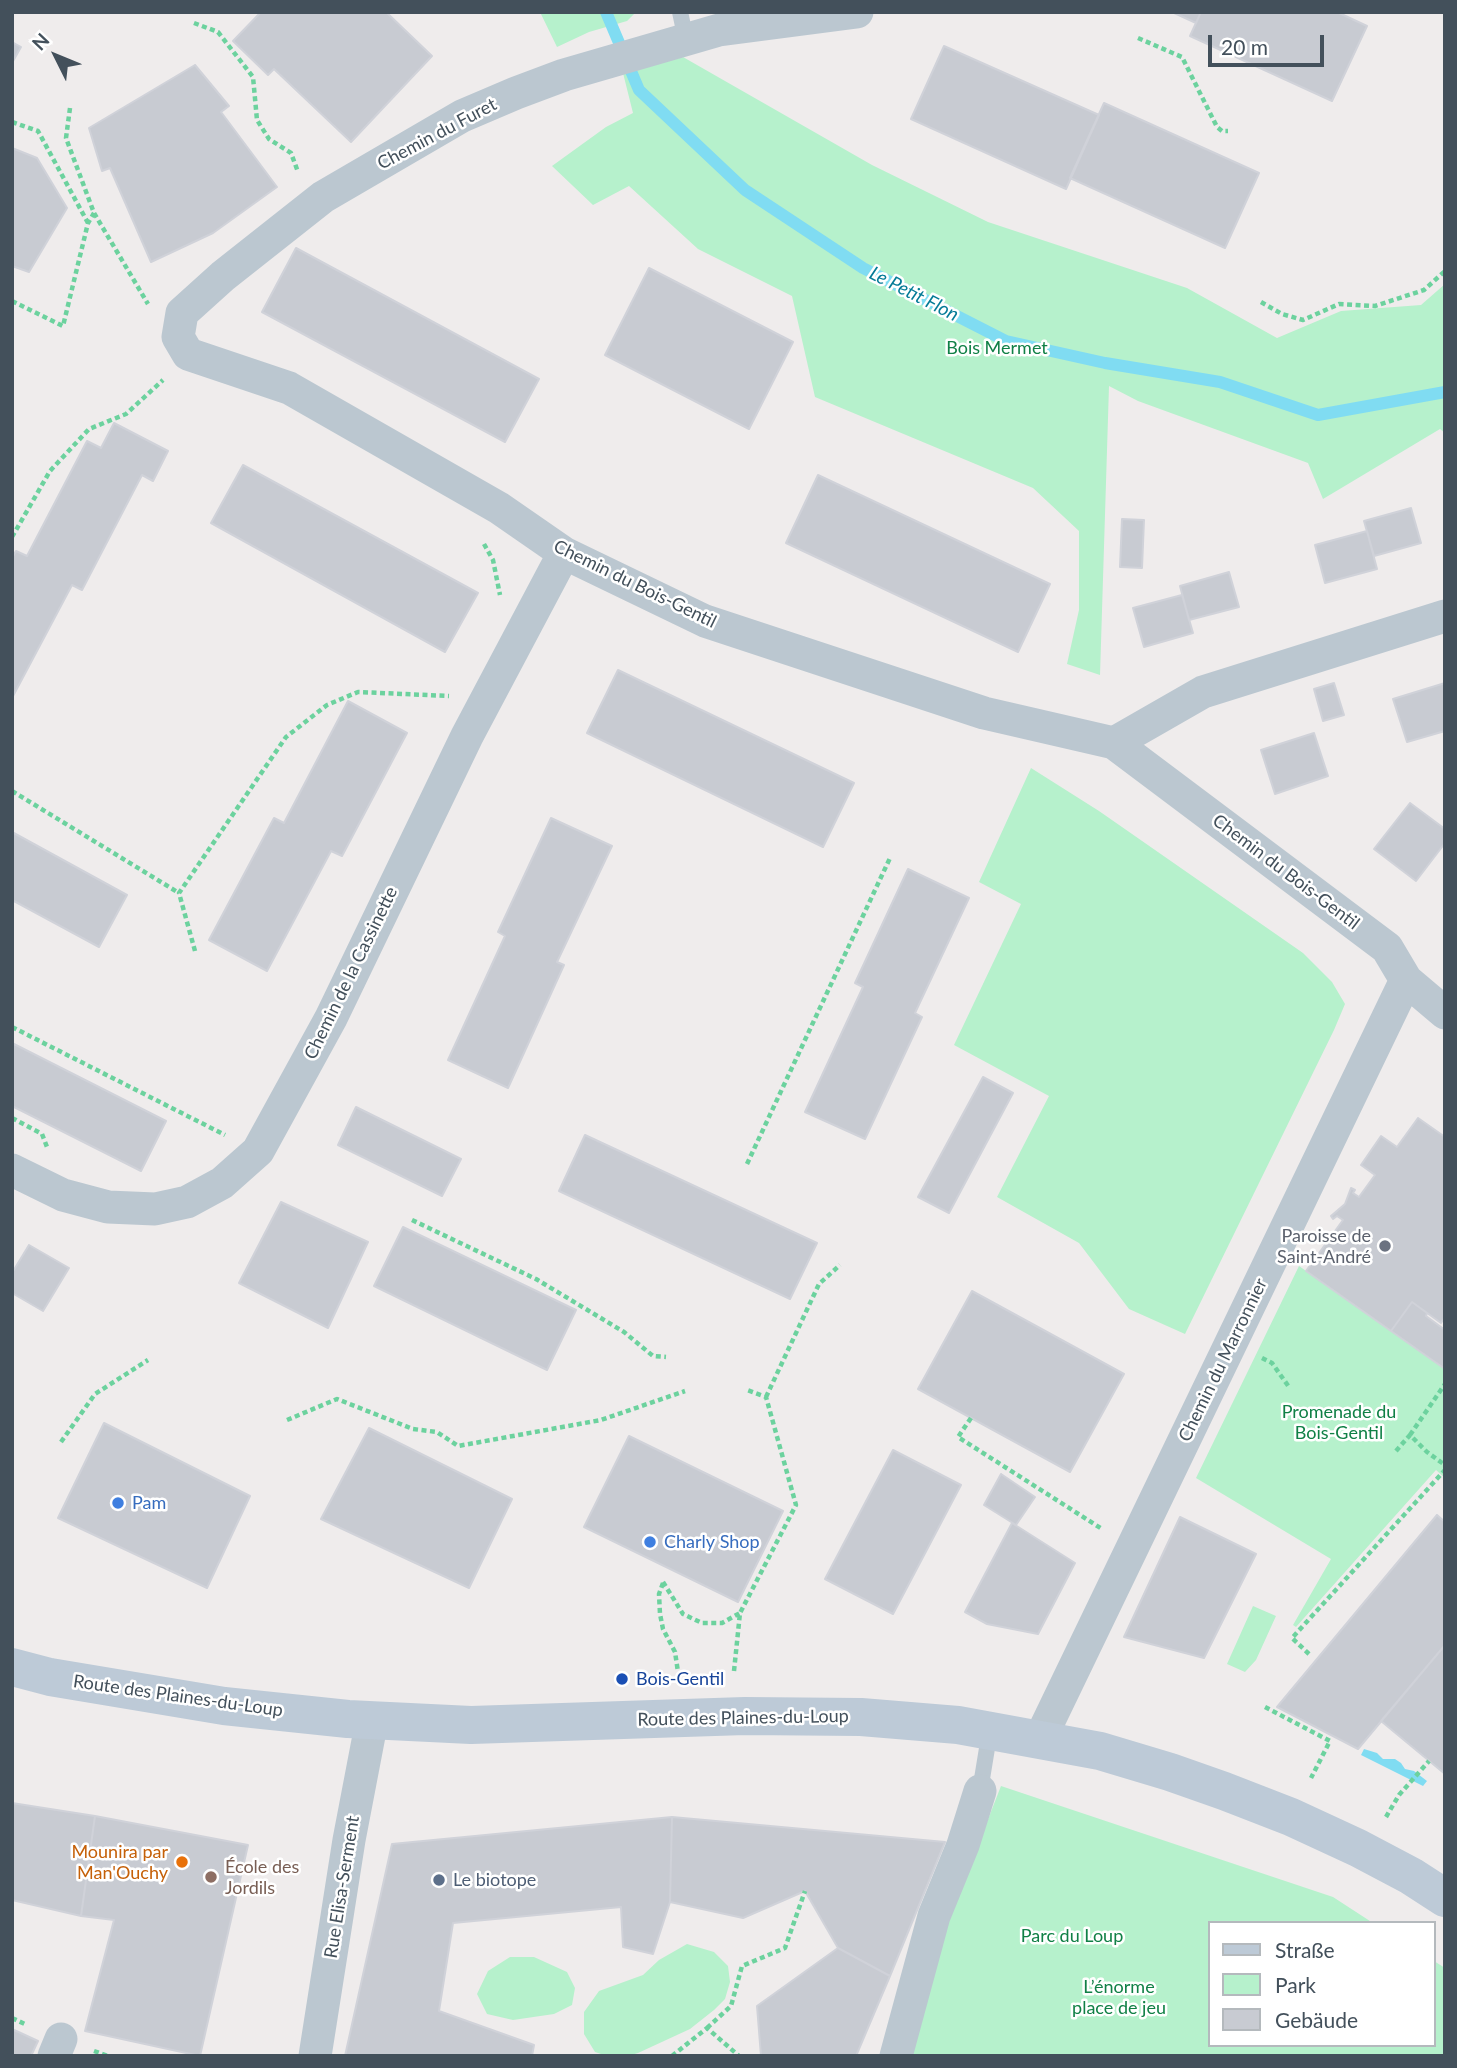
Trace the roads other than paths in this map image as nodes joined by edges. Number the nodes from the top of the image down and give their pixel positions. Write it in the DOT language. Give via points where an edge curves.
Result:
graph roads {
  1 [pos="857,12"];
  2 [pos="677,32"];
  3 [pos="179,363"];
  4 [pos="564,553"];
  5 [pos="1445,616"];
  6 [pos="1114,743"];
  7 [pos="1406,980"];
  8 [pos="1445,1013"];
  9 [pos="12,1170"];
  10 [pos="12,1667"];
  11 [pos="372,1720"];
  12 [pos="989,1730"];
  13 [pos="1040,1739"];
  14 [pos="980,1791"];
  15 [pos="1445,1898"];
  16 [pos="315,2056"];
  17 [pos="896,2056"];
  1 -- 2 [label="street, Chemin du Furet"];
  2 -- 3 [label="street, Chemin du Furet" via="462,116 323,197 182,313"];
  3 -- 4 [label="street, Chemin du Bois-Gentil" via="289,388 499,508"];
  4 -- 6 [label="street, Chemin du Bois-Gentil" via="705,621 984,713"];
  4 -- 9 [label="street, Chemin de la Cassinette" via="467,736 331,1018 258,1151 222,1182 187,1202 155,1209 108,1207 63,1195"];
  5 -- 6 [label="street" via="1203,692"];
  6 -- 7 [label="street, Chemin du Bois-Gentil" via="1387,948"];
  7 -- 8 [label="street, Chemin du Bois-Gentil"];
  7 -- 13 [label="street, Chemin du Marronnier"];
  10 -- 11 [label="main road, Route des Plaines-du-Loup" via="224,1706"];
  11 -- 12 [label="main road, Route des Plaines-du-Loup" via="471,1725 861,1717"];
  11 -- 16 [label="street, Rue Elisa-Serment"];
  12 -- 13 [label="main road, Route des Plaines-du-Loup"];
  12 -- 14 [label="lane"];
  13 -- 15 [label="main road, Route des Plaines-du-Loup" via="1170,1772 1291,1817 1359,1848"];
  14 -- 17 [label="street" via="934,1916"];
}
